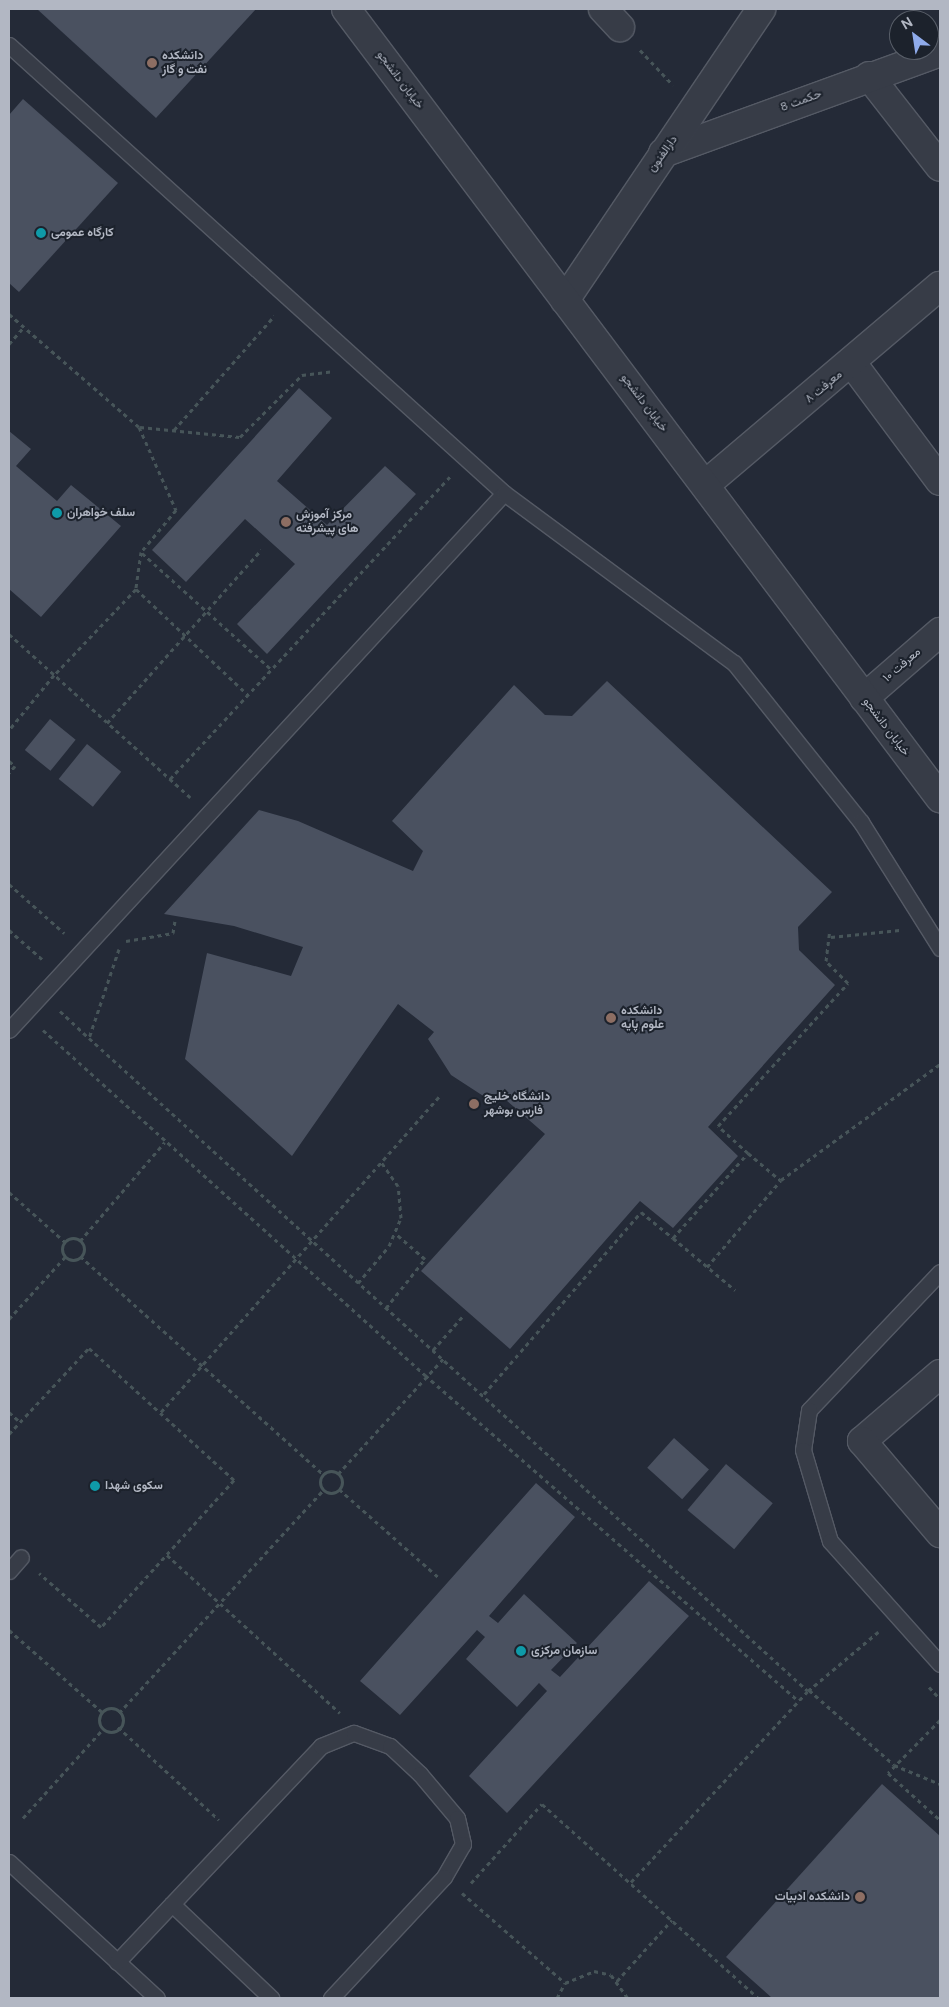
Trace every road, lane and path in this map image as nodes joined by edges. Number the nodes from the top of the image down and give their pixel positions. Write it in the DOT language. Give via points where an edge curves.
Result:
graph roads {
  1 [pos="346,9"];
  2 [pos="761,9"];
  3 [pos="611,18"];
  4 [pos="9,45"];
  5 [pos="940,52"];
  6 [pos="869,76"];
  7 [pos="695,109"];
  8 [pos="663,153"];
  9 [pos="940,167"];
  10 [pos="940,286"];
  11 [pos="289,299"];
  12 [pos="566,300"];
  13 [pos="9,314"];
  14 [pos="24,327"];
  15 [pos="9,344"];
  16 [pos="852,363"];
  17 [pos="363,366"];
  18 [pos="139,427"];
  19 [pos="174,430"];
  20 [pos="466,459"];
  21 [pos="940,481"];
  22 [pos="705,485"];
  23 [pos="504,493"];
  24 [pos="261,550"];
  25 [pos="141,552"];
  26 [pos="136,589"];
  27 [pos="206,610"];
  28 [pos="940,632"];
  29 [pos="9,634"];
  30 [pos="185,636"];
  31 [pos="271,670"];
  32 [pos="54,674"];
  33 [pos="248,695"];
  34 [pos="864,698"];
  35 [pos="107,723"];
  36 [pos="9,730"];
  37 [pos="9,761"];
  38 [pos="9,773"];
  39 [pos="170,779"];
  40 [pos="940,798"];
  41 [pos="209,814"];
  42 [pos="9,884"];
  43 [pos="175,921"];
  44 [pos="9,930"];
  45 [pos="830,930"];
  46 [pos="903,930"];
  47 [pos="831,937"];
  48 [pos="940,948"];
  49 [pos="84,950"];
  50 [pos="61,976"];
  51 [pos="43,995"];
  52 [pos="24,1013"];
  53 [pos="9,1030"];
  54 [pos="89,1038"];
  55 [pos="940,1064"];
  56 [pos="440,1095"];
  57 [pos="165,1142"];
  58 [pos="748,1153"];
  59 [pos="381,1162"];
  60 [pos="781,1180"];
  61 [pos="9,1192"];
  62 [pos="396,1234"];
  63 [pos="672,1238"];
  64 [pos="65,1242"];
  65 [pos="80,1242"];
  66 [pos="310,1242"];
  67 [pos="66,1256"];
  68 [pos="80,1256"];
  69 [pos="295,1258"];
  70 [pos="707,1267"];
  71 [pos="940,1272"];
  72 [pos="358,1283"];
  73 [pos="735,1290"];
  74 [pos="386,1308"];
  75 [pos="463,1316"];
  76 [pos="9,1319"];
  77 [pos="433,1350"];
  78 [pos="443,1358"];
  79 [pos="203,1365"];
  80 [pos="940,1374"];
  81 [pos="425,1375"];
  82 [pos="484,1394"];
  83 [pos="9,1412"];
  84 [pos="162,1412"];
  85 [pos="20,1422"];
  86 [pos="9,1434"];
  87 [pos="338,1474"];
  88 [pos="324,1475"];
  89 [pos="324,1489"];
  90 [pos="338,1489"];
  91 [pos="940,1533"];
  92 [pos="167,1555"];
  93 [pos="21,1557"];
  94 [pos="9,1572"];
  95 [pos="438,1577"];
  96 [pos="221,1603"];
  97 [pos="9,1630"];
  98 [pos="885,1638"];
  99 [pos="940,1664"];
  100 [pos="922,1679"];
  101 [pos="809,1690"];
  102 [pos="940,1699"];
  103 [pos="799,1701"];
  104 [pos="332,1702"];
  105 [pos="104,1713"];
  106 [pos="119,1713"];
  107 [pos="940,1720"];
  108 [pos="118,1727"];
  109 [pos="104,1728"];
  110 [pos="894,1765"];
  111 [pos="940,1784"];
  112 [pos="542,1804"];
  113 [pos="23,1818"];
  114 [pos="216,1818"];
  115 [pos="940,1820"];
  116 [pos="9,1862"];
  117 [pos="631,1882"];
  118 [pos="462,1893"];
  119 [pos="172,1904"];
  120 [pos="672,1920"];
  121 [pos="117,1962"];
  122 [pos="617,1981"];
  123 [pos="565,1983"];
  124 [pos="157,1998"];
  125 [pos="271,1998"];
  126 [pos="331,1998"];
  127 [pos="557,1998"];
  128 [pos="628,1998"];
  129 [pos="758,1998"];
  1 -- 12 [label="street, خیابان دانشجو"];
  2 -- 7 [label="street, دارالفنون"];
  3 -- 7 [label="path"];
  4 -- 11 [label="lane"];
  5 -- 6 [label="street, حکمت 8"];
  6 -- 8 [label="street, حکمت 8"];
  6 -- 9 [label="street"];
  7 -- 8 [label="street, دارالفنون"];
  8 -- 12 [label="street, دارالفنون"];
  10 -- 16 [label="street, معرفت ۸"];
  11 -- 17 [label="lane"];
  11 -- 19 [label="path"];
  12 -- 22 [label="street, خیابان دانشجو"];
  13 -- 14 [label="path"];
  14 -- 15 [label="path"];
  14 -- 18 [label="path"];
  16 -- 21 [label="street"];
  16 -- 22 [label="street, معرفت ۸"];
  17 -- 19 [label="path" via="302,376 240,437"];
  17 -- 20 [label="lane"];
  18 -- 19 [label="path"];
  18 -- 25 [label="path" via="176,510"];
  20 -- 23 [label="lane"];
  20 -- 31 [label="path"];
  22 -- 34 [label="street, خیابان دانشجو"];
  23 -- 41 [label="lane"];
  23 -- 48 [label="lane" via="734,663 861,822"];
  24 -- 27 [label="path"];
  25 -- 26 [label="path"];
  25 -- 27 [label="path"];
  26 -- 30 [label="path"];
  26 -- 32 [label="path"];
  27 -- 30 [label="path"];
  27 -- 31 [label="path"];
  28 -- 34 [label="street, معرفت ۱۰"];
  29 -- 32 [label="path"];
  30 -- 33 [label="path"];
  30 -- 35 [label="path"];
  31 -- 33 [label="path"];
  32 -- 35 [label="path"];
  32 -- 36 [label="path"];
  33 -- 39 [label="path"];
  34 -- 40 [label="street, خیابان دانشجو"];
  35 -- 39 [label="path"];
  37 -- 38 [label="path" via="15,766"];
  39 -- 41 [label="path"];
  41 -- 49 [label="lane"];
  42 -- 49 [label="path"];
  43 -- 54 [label="path" via="172,934 122,941"];
  44 -- 50 [label="path"];
  45 -- 47 [label="path"];
  46 -- 47 [label="path"];
  47 -- 58 [label="path" via="826,960 848,983 718,1126"];
  49 -- 50 [label="lane"];
  50 -- 51 [label="lane"];
  51 -- 52 [label="lane"];
  51 -- 54 [label="path"];
  52 -- 53 [label="lane"];
  52 -- 57 [label="path"];
  54 -- 66 [label="path"];
  55 -- 60 [label="path"];
  56 -- 59 [label="path"];
  57 -- 65 [label="path"];
  57 -- 69 [label="path"];
  58 -- 60 [label="path"];
  58 -- 63 [label="path"];
  59 -- 62 [label="path" via="401,1194"];
  59 -- 66 [label="path"];
  60 -- 70 [label="path"];
  61 -- 64 [label="path"];
  62 -- 72 [label="path"];
  62 -- 74 [label="path" via="425,1259"];
  63 -- 70 [label="path"];
  63 -- 82 [label="path" via="641,1212"];
  64 -- 65 [label="path" via="72,1234"];
  64 -- 67 [label="path" via="59,1250"];
  65 -- 68 [label="path" via="88,1248"];
  66 -- 69 [label="path"];
  66 -- 72 [label="path"];
  67 -- 68 [label="path" via="74,1263"];
  67 -- 76 [label="path"];
  68 -- 79 [label="path"];
  69 -- 79 [label="path"];
  69 -- 81 [label="path"];
  70 -- 73 [label="path"];
  71 -- 99 [label="lane" via="809,1410 803,1450 830,1540"];
  72 -- 74 [label="path"];
  74 -- 77 [label="path"];
  75 -- 77 [label="path"];
  77 -- 78 [label="path"];
  78 -- 81 [label="path"];
  78 -- 82 [label="path"];
  79 -- 84 [label="path"];
  79 -- 88 [label="path"];
  80 -- 91 [label="street" via="862,1441"];
  81 -- 87 [label="path"];
  81 -- 103 [label="path"];
  82 -- 101 [label="path"];
  83 -- 85 [label="path"];
  84 -- 85 [label="path" via="89,1348"];
  84 -- 92 [label="path" via="234,1480"];
  85 -- 86 [label="path"];
  87 -- 88 [label="path" via="331,1468"];
  87 -- 90 [label="path" via="346,1481"];
  88 -- 89 [label="path" via="317,1483"];
  89 -- 90 [label="path" via="332,1496"];
  89 -- 96 [label="path"];
  90 -- 95 [label="path"];
  92 -- 93 [label="path" via="101,1627"];
  92 -- 96 [label="path"];
  93 -- 94 [label="lane"];
  96 -- 104 [label="path"];
  96 -- 106 [label="path"];
  97 -- 105 [label="path"];
  98 -- 101 [label="path" via="878,1631"];
  100 -- 102 [label="path"];
  101 -- 103 [label="path"];
  101 -- 110 [label="path"];
  103 -- 117 [label="path"];
  105 -- 106 [label="path" via="111,1706"];
  105 -- 109 [label="path" via="97,1721"];
  106 -- 108 [label="path" via="126,1719"];
  107 -- 110 [label="path"];
  108 -- 109 [label="path" via="112,1734"];
  108 -- 114 [label="path"];
  109 -- 113 [label="path"];
  110 -- 111 [label="path"];
  110 -- 115 [label="path" via="888,1773"];
  112 -- 117 [label="path"];
  116 -- 121 [label="lane"];
  117 -- 120 [label="path"];
  118 -- 123 [label="path"];
  119 -- 121 [label="lane"];
  119 -- 125 [label="lane"];
  119 -- 126 [label="lane" via="321,1746 354,1733 390,1746 450,1807 462,1830 463,1844 444,1877"];
  120 -- 122 [label="path"];
  120 -- 129 [label="path"];
  121 -- 124 [label="lane"];
  122 -- 123 [label="path" via="594,1971"];
  122 -- 128 [label="path"];
  123 -- 127 [label="path"];
}
